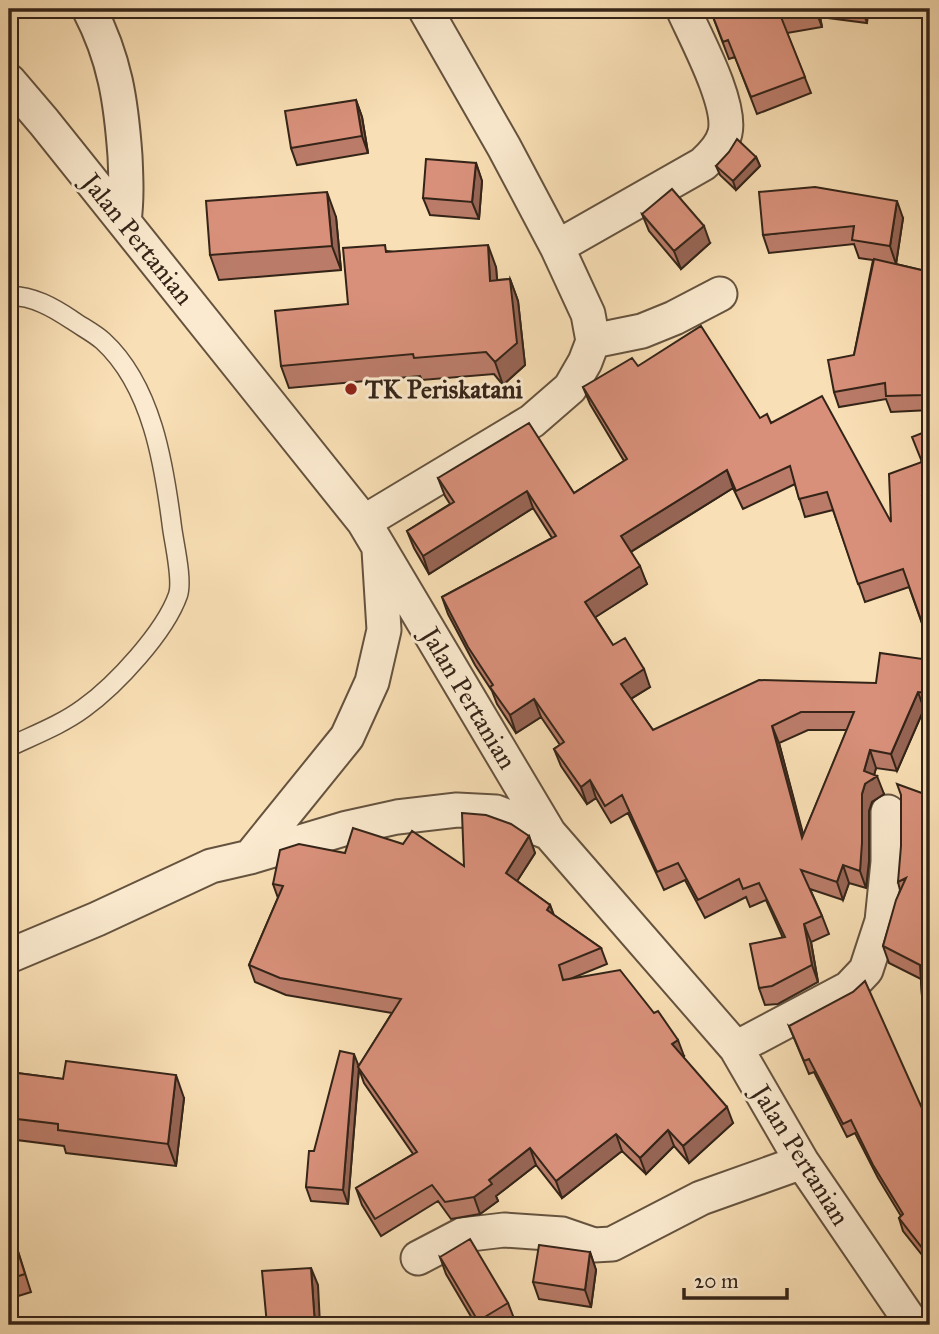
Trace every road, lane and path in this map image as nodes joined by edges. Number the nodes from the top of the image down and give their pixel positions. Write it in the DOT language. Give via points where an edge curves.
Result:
graph roads {
  1 [pos="89,9"];
  2 [pos="425,9"];
  3 [pos="683,9"];
  4 [pos="9,81"];
  5 [pos="124,222"];
  6 [pos="557,247"];
  7 [pos="720,294"];
  8 [pos="9,296"];
  9 [pos="593,341"];
  10 [pos="371,533"];
  11 [pos="9,747"];
  12 [pos="888,811"];
  13 [pos="550,832"];
  14 [pos="250,857"];
  15 [pos="9,956"];
  16 [pos="736,1048"];
  17 [pos="802,1162"];
  18 [pos="418,1258"];
  19 [pos="913,1325"];
  1 -- 5 [label="street" via="111,61 121,104 127,193"];
  2 -- 6 [label="street"];
  3 -- 6 [label="street" via="725,106 726,130 720,145 703,164"];
  4 -- 5 [label="street, Jalan Pertanian"];
  5 -- 10 [label="street, Jalan Pertanian"];
  6 -- 9 [label="street" via="588,314"];
  7 -- 9 [label="street" via="642,331"];
  8 -- 11 [label="lane" via="57,310 89,331 134,383 165,474 179,591 170,616 154,638 85,708"];
  9 -- 10 [label="street" via="570,388 532,422"];
  10 -- 13 [label="street, Jalan Pertanian"];
  10 -- 14 [label="street" via="384,630 372,682 347,737"];
  12 -- 16 [label="street" via="882,921 866,970 849,988"];
  13 -- 14 [label="street" via="496,812 457,810 347,828"];
  13 -- 16 [label="street, Jalan Pertanian"];
  14 -- 15 [label="street" via="211,866"];
  16 -- 17 [label="street, Jalan Pertanian"];
  17 -- 18 [label="street" via="701,1198 612,1244 504,1230 462,1235"];
  17 -- 19 [label="street, Jalan Pertanian"];
}
